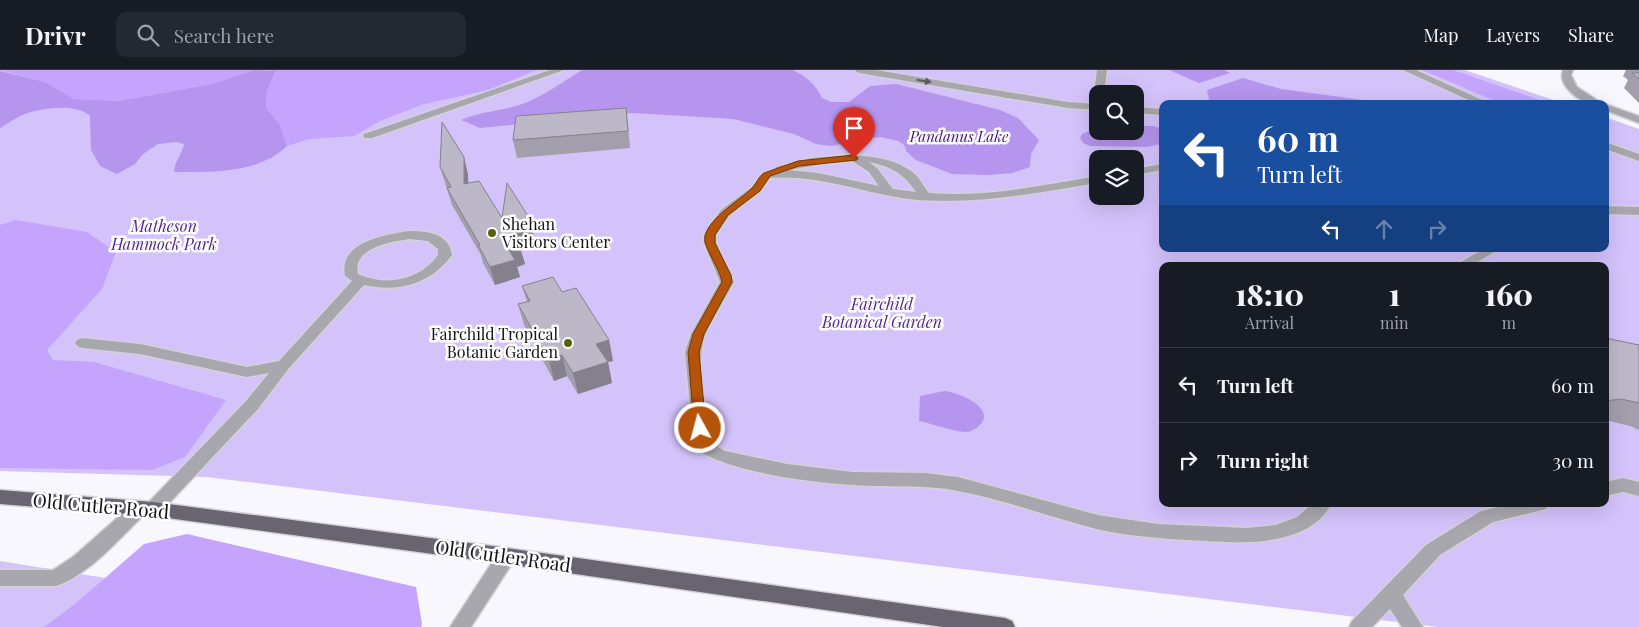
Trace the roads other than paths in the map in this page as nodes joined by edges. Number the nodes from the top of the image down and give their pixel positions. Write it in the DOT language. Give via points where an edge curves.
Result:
graph roads {
  1 [pos="560,70"];
  2 [pos="859,70"];
  3 [pos="1102,70"];
  4 [pos="1408,70"];
  5 [pos="1568,70"];
  6 [pos="1100,85"];
  7 [pos="1477,100"];
  8 [pos="1590,100"];
  9 [pos="1089,106"];
  10 [pos="1609,109"];
  11 [pos="1144,111"];
  12 [pos="1159,112"];
  13 [pos="1639,120"];
  14 [pos="368,136"];
  15 [pos="1609,147"];
  16 [pos="854,158"];
  17 [pos="1639,158"];
  18 [pos="1159,167"];
  19 [pos="1144,170"];
  20 [pos="767,175"];
  21 [pos="1089,181"];
  22 [pos="889,192"];
  23 [pos="925,196"];
  24 [pos="1609,210"];
  25 [pos="1639,211"];
  26 [pos="1487,252"];
  27 [pos="1469,262"];
  28 [pos="360,281"];
  29 [pos="82,343"];
  30 [pos="284,366"];
  31 [pos="1609,488"];
  32 [pos="1639,489"];
  33 [pos="0,497"];
  34 [pos="1320,507"];
  35 [pos="1514,507"];
  36 [pos="147,509"];
  37 [pos="1487,510"];
  38 [pos="507,556"];
  39 [pos="0,578"];
  40 [pos="1391,594"];
  41 [pos="460,627"];
  42 [pos="1005,627"];
  43 [pos="1359,627"];
  44 [pos="1413,627"];
  1 -- 14 [label="street"];
  2 -- 9 [label="street, one-way" via="1068,105"];
  3 -- 6 [label="street"];
  4 -- 7 [label="street"];
  5 -- 8 [label="street" via="1569,85"];
  10 -- 13 [label="street"];
  11 -- 12 [label="street"];
  15 -- 17 [label="street"];
  16 -- 20 [label="street" via="798,164"];
  16 -- 22 [label="street" via="873,170"];
  16 -- 23 [label="street" via="880,161 910,176"];
  18 -- 19 [label="street"];
  20 -- 22 [label="street" via="802,175"];
  20 -- 34 [label="street" via="756,189 725,214 709,239 727,282 698,334 693,361 701,435 706,447 714,453 746,463 845,478 958,484 1098,522 1158,531 1246,535 1277,532 1304,522"];
  21 -- 23 [label="street" via="1006,195 973,198"];
  22 -- 23 [label="street"];
  24 -- 25 [label="street"];
  26 -- 27 [label="street"];
  28 -- 28 [label="street" via="390,284 423,275 442,260 443,245 434,238 418,235 380,240 351,261 349,269 352,276"];
  28 -- 30 [label="street"];
  29 -- 30 [label="street" via="140,349 247,372"];
  30 -- 36 [label="street" via="252,405"];
  31 -- 32 [label="street" via="1623,485"];
  33 -- 36 [label="main road, Old Cutler Road"];
  35 -- 37 [label="street"];
  36 -- 38 [label="main road, Old Cutler Road"];
  36 -- 39 [label="street" via="56,578"];
  37 -- 40 [label="street" via="1433,550"];
  38 -- 41 [label="street"];
  38 -- 42 [label="main road, Old Cutler Road"];
  40 -- 43 [label="street"];
  40 -- 44 [label="street"];
}
